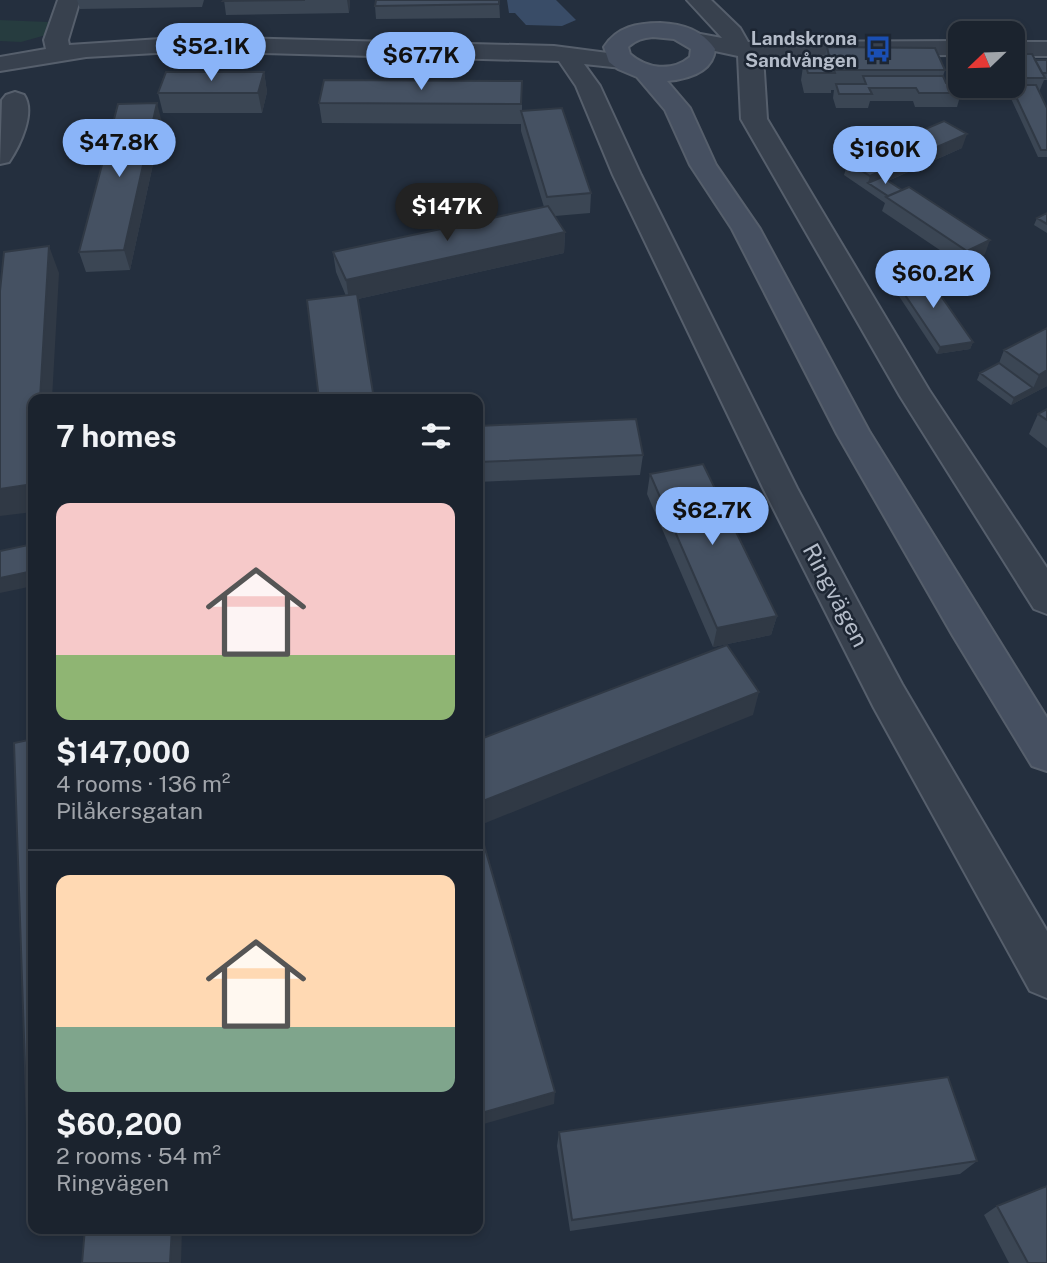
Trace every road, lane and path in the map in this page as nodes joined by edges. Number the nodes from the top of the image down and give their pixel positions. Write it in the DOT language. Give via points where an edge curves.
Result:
graph roads {
  1 [pos="69,0"];
  2 [pos="698,0"];
  3 [pos="634,7"];
  4 [pos="948,48"];
  5 [pos="744,49"];
  6 [pos="1026,49"];
  7 [pos="1047,49"];
  8 [pos="687,50"];
  9 [pos="630,52"];
  10 [pos="59,54"];
  11 [pos="570,54"];
  12 [pos="0,64"];
  13 [pos="15,100"];
  14 [pos="719,140"];
  15 [pos="0,156"];
  16 [pos="746,229"];
  17 [pos="1047,599"];
  18 [pos="1047,753"];
  19 [pos="1047,975"];
  1 -- 10 [label="street" via="55,40"];
  2 -- 5 [label="street"];
  3 -- 9 [label="main road" via="638,24"];
  4 -- 5 [label="street"];
  5 -- 8 [label="street"];
  5 -- 17 [label="street" via="754,119 916,396"];
  6 -- 7 [label="street"];
  8 -- 9 [label="main road" via="653,30"];
  8 -- 9 [label="main road" via="669,73"];
  9 -- 11 [label="street"];
  9 -- 16 [label="main road" via="677,108 703,165"];
  10 -- 11 [label="street" via="191,44"];
  10 -- 12 [label="street"];
  11 -- 19 [label="street, Ringvägen" via="780,488 888,696"];
  13 -- 15 [label="street" via="15,120"];
  14 -- 16 [label="main road"];
  16 -- 18 [label="main road" via="848,423"];
}
